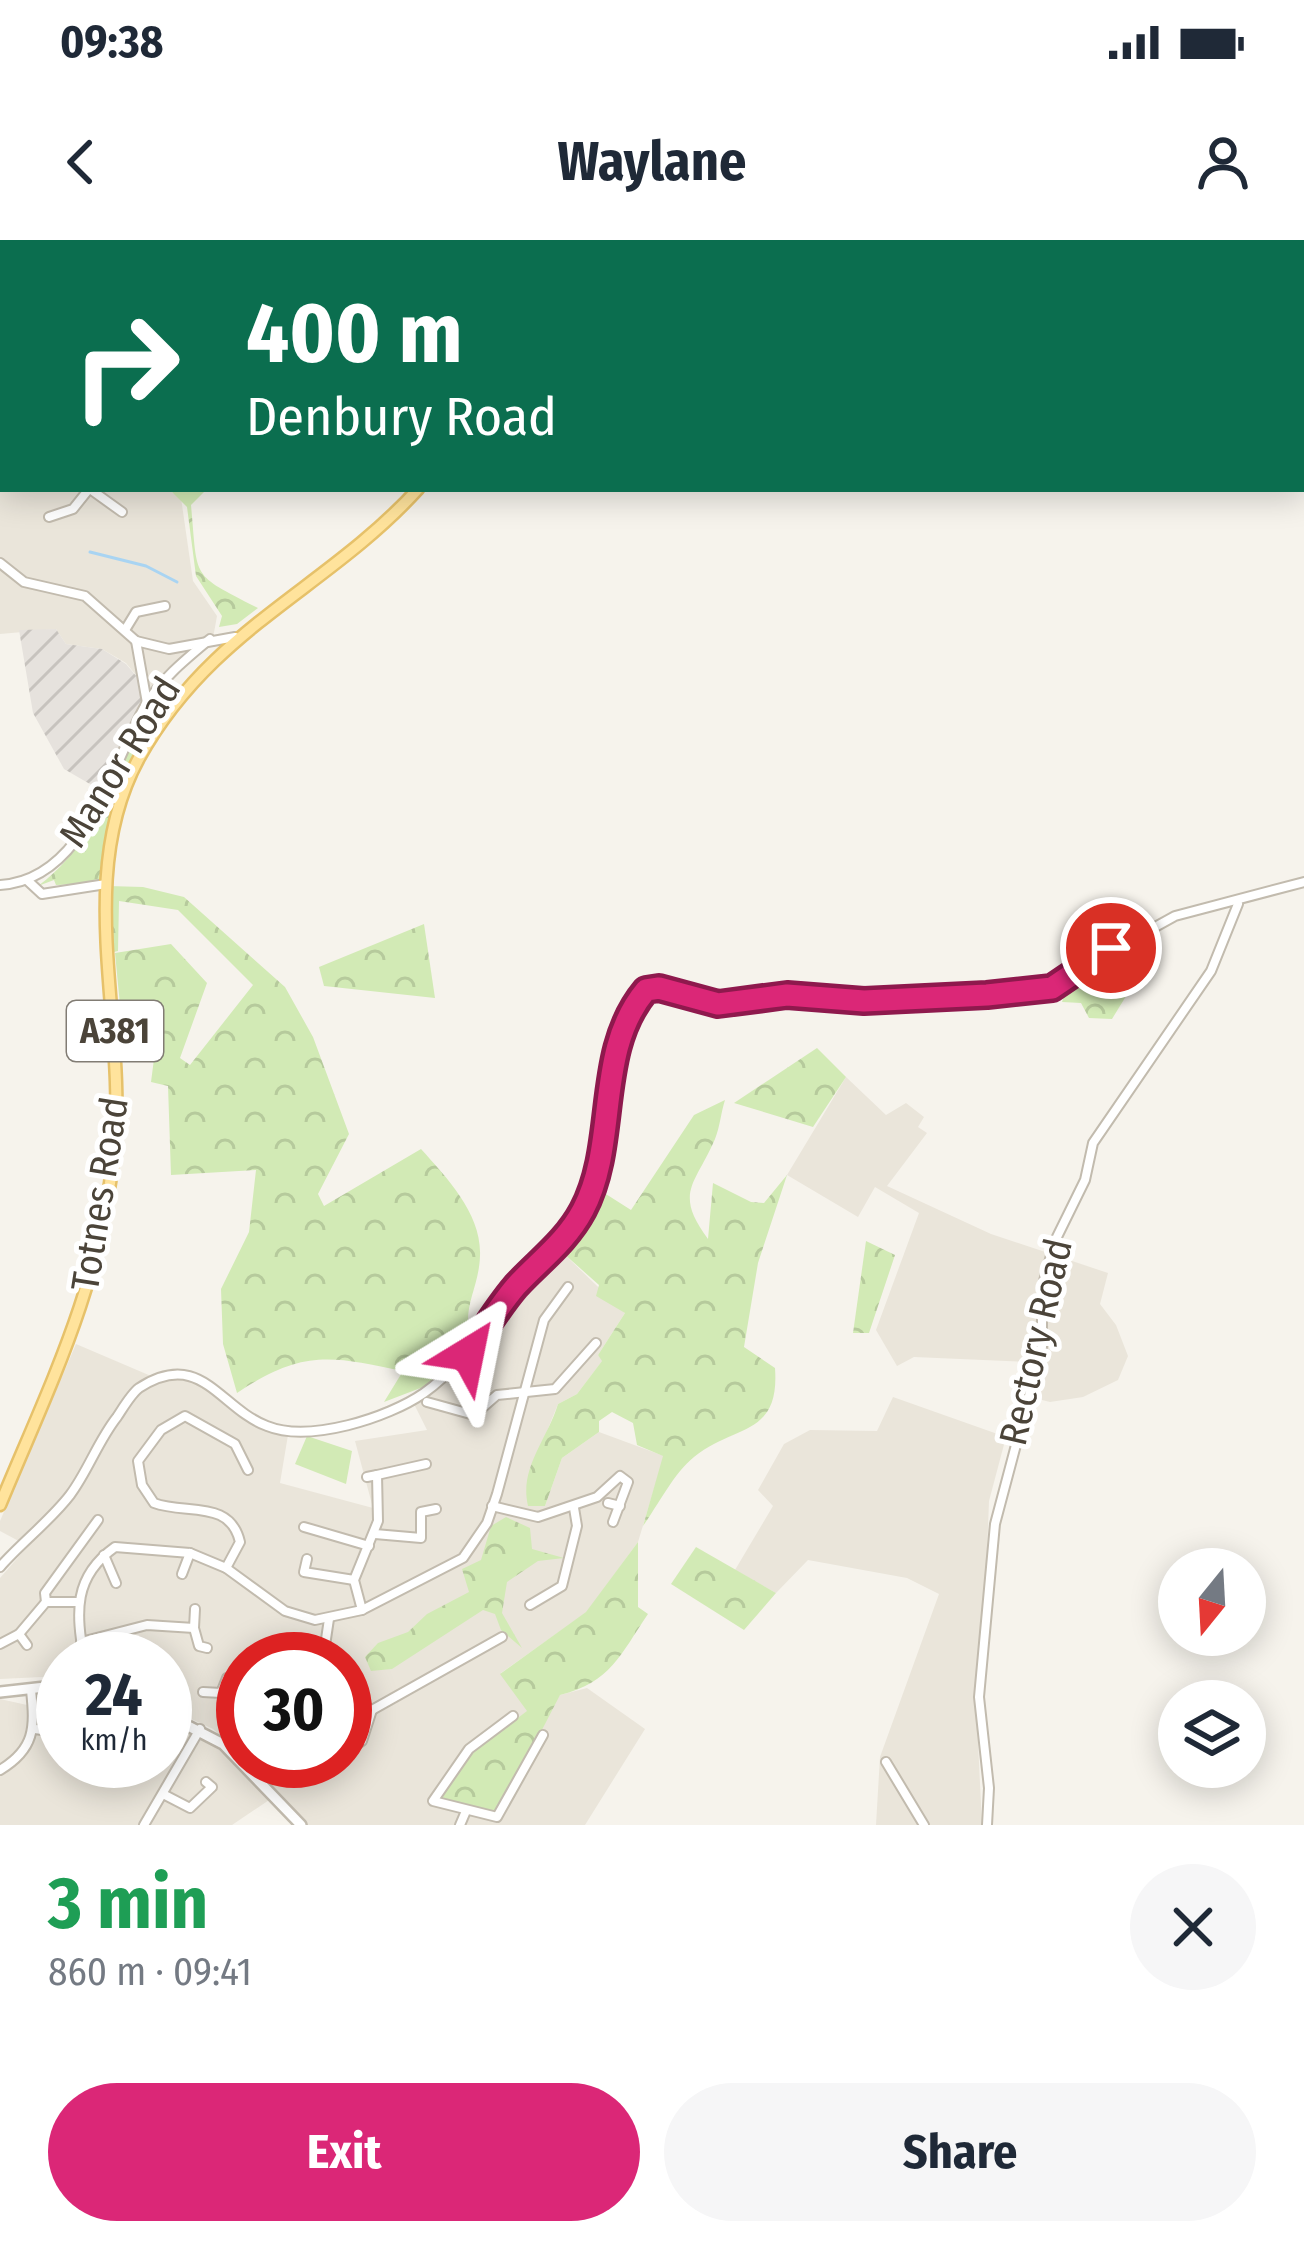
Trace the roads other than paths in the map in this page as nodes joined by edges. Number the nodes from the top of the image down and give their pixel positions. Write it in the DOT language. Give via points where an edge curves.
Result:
graph roads {
  1 [pos="87,492"];
  2 [pos="93,492"];
  3 [pos="415,492"];
  4 [pos="122,512"];
  5 [pos="53,513"];
  6 [pos="0,563"];
  7 [pos="165,606"];
  8 [pos="125,631"];
  9 [pos="235,637"];
  10 [pos="210,639"];
  11 [pos="136,640"];
  12 [pos="147,704"];
  13 [pos="28,881"];
  14 [pos="1304,883"];
  15 [pos="106,884"];
  16 [pos="0,885"];
  17 [pos="1238,904"];
  18 [pos="568,1287"];
  19 [pos="596,1343"];
  20 [pos="526,1393"];
  21 [pos="427,1402"];
  22 [pos="426,1464"];
  23 [pos="248,1470"];
  24 [pos="608,1503"];
  25 [pos="0,1505"];
  26 [pos="492,1506"];
  27 [pos="620,1506"];
  28 [pos="574,1508"];
  29 [pos="436,1509"];
  30 [pos="613,1522"];
  31 [pos="97,1526"];
  32 [pos="304,1527"];
  33 [pos="375,1533"];
  34 [pos="369,1546"];
  35 [pos="190,1553"];
  36 [pos="104,1555"];
  37 [pos="307,1559"];
  38 [pos="0,1567"];
  39 [pos="226,1568"];
  40 [pos="182,1574"];
  41 [pos="354,1580"];
  42 [pos="116,1583"];
  43 [pos="78,1602"];
  44 [pos="46,1603"];
  45 [pos="530,1605"];
  46 [pos="195,1609"];
  47 [pos="362,1610"];
  48 [pos="329,1619"];
  49 [pos="194,1628"];
  50 [pos="80,1632"];
  51 [pos="118,1632"];
  52 [pos="327,1632"];
  53 [pos="19,1634"];
  54 [pos="502,1637"];
  55 [pos="0,1644"];
  56 [pos="27,1645"];
  57 [pos="207,1648"];
  58 [pos="36,1689"];
  59 [pos="31,1690"];
  60 [pos="0,1691"];
  61 [pos="202,1692"];
  62 [pos="216,1693"];
  63 [pos="372,1710"];
  64 [pos="513,1716"];
  65 [pos="192,1726"];
  66 [pos="35,1729"];
  67 [pos="200,1729"];
  68 [pos="543,1735"];
  69 [pos="886,1762"];
  70 [pos="0,1770"];
  71 [pos="206,1783"];
  72 [pos="162,1794"];
  73 [pos="466,1811"];
  74 [pos="144,1825"];
  75 [pos="301,1825"];
  76 [pos="460,1825"];
  77 [pos="924,1825"];
  78 [pos="987,1825"];
  1 -- 5 [label="street" via="74,509"];
  2 -- 4 [label="street"];
  3 -- 9 [label="main road, Totnes Road / A381"];
  6 -- 8 [label="street" via="24,581 85,596"];
  7 -- 8 [label="street" via="136,612"];
  8 -- 11 [label="street"];
  9 -- 10 [label="street"];
  9 -- 15 [label="main road, Totnes Road / A381" via="168,712 137,762 114,823"];
  10 -- 11 [label="street" via="169,649"];
  10 -- 12 [label="street, Manor Road"];
  11 -- 12 [label="street"];
  12 -- 13 [label="street, Manor Road" via="73,844"];
  13 -- 15 [label="street" via="42,894"];
  13 -- 16 [label="street"];
  14 -- 17 [label="street"];
  15 -- 25 [label="main road, Totnes Road / A381" via="118,1089 95,1273"];
  17 -- 38 [label="street" via="1175,916 1058,985 1032,991 864,1001 787,995 718,1004 646,990 617,1042 584,1208 468,1354 419,1396 351,1422 301,1430 256,1421 200,1377 178,1375 138,1389 67,1499"];
  17 -- 78 [label="street, Rectory Road" via="1211,971 1093,1142 1054,1241 1042,1288 1042,1347 998,1500 979,1697"];
  18 -- 20 [label="street" via="544,1320"];
  19 -- 20 [label="street" via="562,1385"];
  20 -- 21 [label="street" via="497,1395 475,1415"];
  20 -- 26 [label="street"];
  22 -- 33 [label="street" via="372,1476"];
  23 -- 39 [label="street" via="235,1444 185,1417 161,1430 138,1460 154,1503 215,1511 237,1528 240,1542"];
  24 -- 27 [label="street"];
  26 -- 28 [label="street" via="538,1517"];
  26 -- 47 [label="street" via="463,1558"];
  27 -- 28 [label="street" via="628,1482 620,1476"];
  27 -- 30 [label="street"];
  28 -- 45 [label="street" via="562,1586"];
  29 -- 33 [label="street" via="421,1512 421,1538"];
  31 -- 44 [label="street" via="46,1589"];
  32 -- 34 [label="street"];
  33 -- 34 [label="street"];
  34 -- 41 [label="street"];
  35 -- 36 [label="street" via="132,1544"];
  35 -- 39 [label="street"];
  35 -- 40 [label="street"];
  36 -- 42 [label="street"];
  36 -- 43 [label="street" via="86,1575"];
  37 -- 41 [label="street" via="304,1572"];
  39 -- 48 [label="street" via="285,1611"];
  41 -- 47 [label="street"];
  43 -- 44 [label="street"];
  43 -- 50 [label="street"];
  44 -- 53 [label="street"];
  46 -- 49 [label="street"];
  47 -- 48 [label="street"];
  48 -- 52 [label="street"];
  49 -- 51 [label="street" via="147,1624"];
  49 -- 57 [label="street"];
  53 -- 55 [label="street"];
  53 -- 56 [label="street"];
  54 -- 63 [label="street"];
  58 -- 59 [label="street"];
  59 -- 60 [label="street"];
  59 -- 66 [label="street"];
  61 -- 62 [label="street"];
  64 -- 73 [label="street" via="469,1749 433,1801"];
  65 -- 67 [label="street"];
  66 -- 70 [label="street" via="25,1751"];
  67 -- 72 [label="street"];
  67 -- 75 [label="street"];
  68 -- 73 [label="street" via="503,1811"];
  69 -- 77 [label="street"];
  71 -- 72 [label="street" via="212,1787 190,1808"];
  72 -- 74 [label="street"];
  73 -- 76 [label="street"];
}
